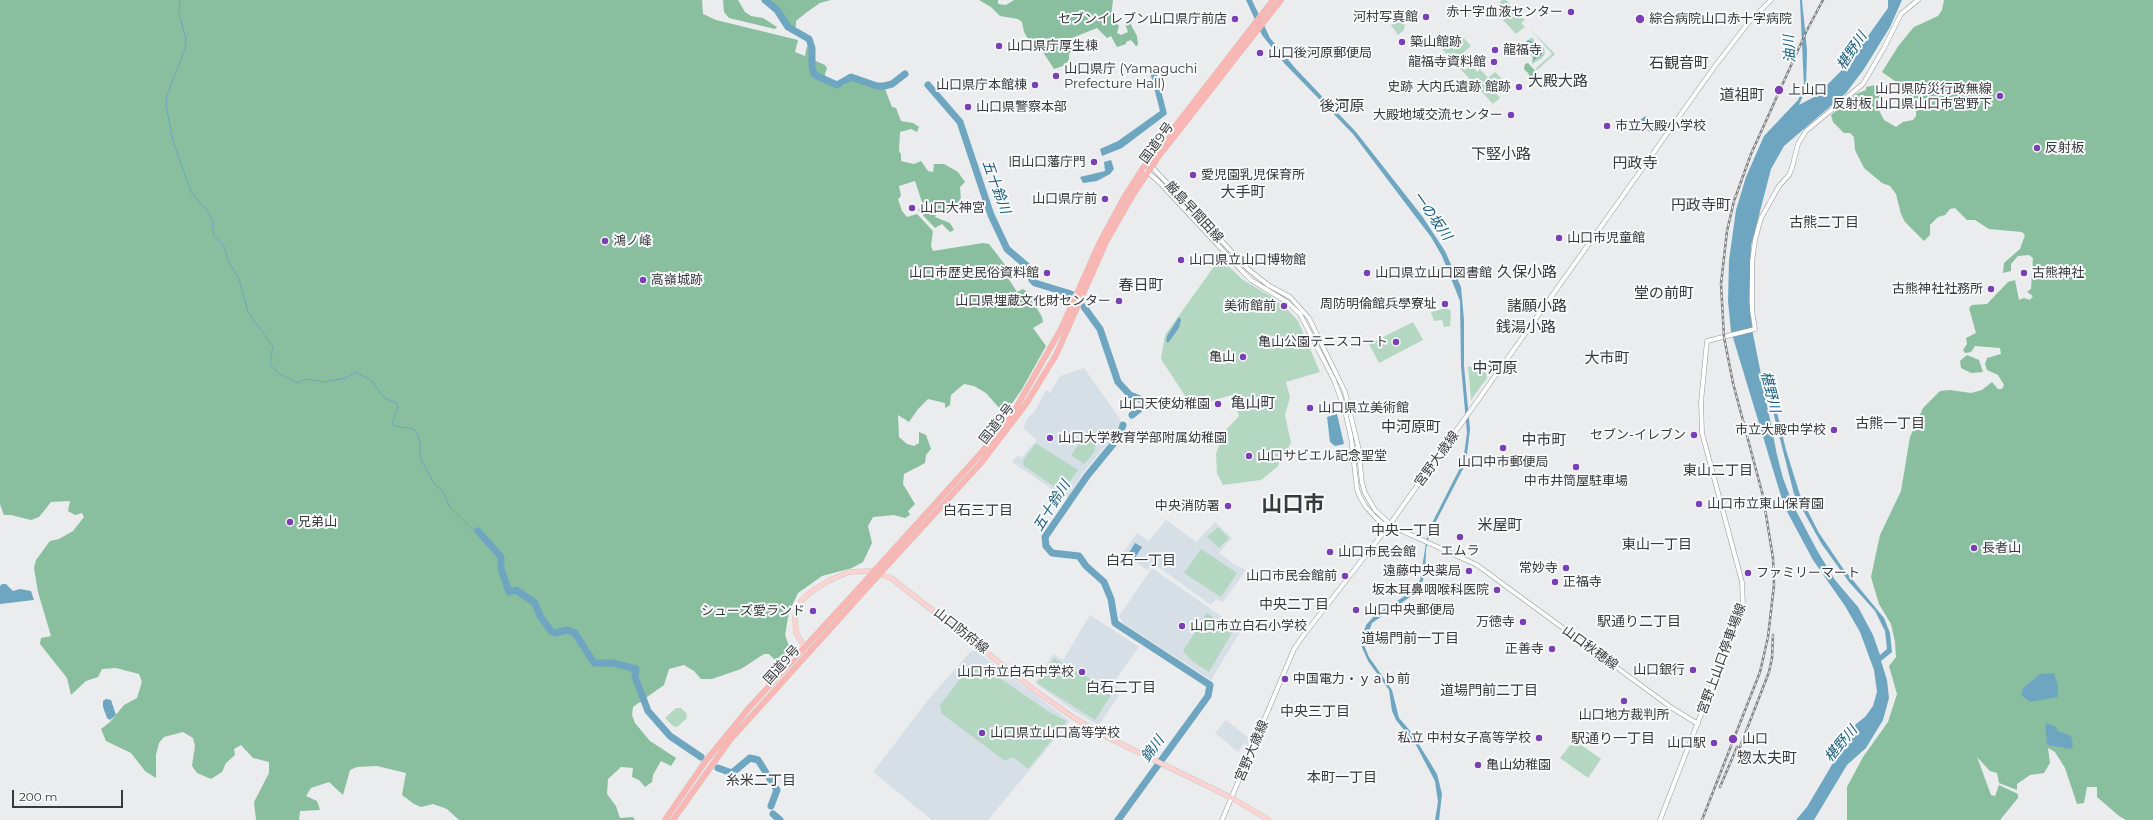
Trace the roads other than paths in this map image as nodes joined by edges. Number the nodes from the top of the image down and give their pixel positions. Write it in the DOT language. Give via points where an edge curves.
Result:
graph roads {
  1 [pos="1273,0"];
  2 [pos="1281,0"];
  3 [pos="1771,0"];
  4 [pos="1918,0"];
  5 [pos="1147,162"];
  6 [pos="1152,167"];
  7 [pos="1143,168"];
  8 [pos="1149,173"];
  9 [pos="1390,524"];
  10 [pos="807,649"];
  11 [pos="1698,724"];
  12 [pos="1232,798"];
  13 [pos="666,820"];
  14 [pos="673,820"];
  15 [pos="1222,820"];
  16 [pos="1269,820"];
  17 [pos="1660,820"];
  1 -- 5 [label="highway, 国道9号"];
  2 -- 6 [label="highway, 国道9号"];
  3 -- 9 [label="main road, 宮野大歳線" via="1715,66"];
  4 -- 11 [label="main road, 宮野上山口停車場線" via="1901,14 1863,84 1806,131 1796,148 1790,172 1761,218 1752,262 1754,330 1707,341 1700,422 1744,596 1736,628"];
  5 -- 6 [label="main road, 厳島早間田線"];
  5 -- 7 [label="highway, 国道9号"];
  6 -- 8 [label="highway, 国道9号"];
  6 -- 9 [label="main road, 厳島早間田線" via="1248,269 1290,297 1309,318 1339,379 1350,408 1365,493 1373,507"];
  7 -- 8 [label="main road, 厳島早間田線"];
  7 -- 10 [label="highway, 国道9号, bridge" via="1102,238 1061,329 1023,398 989,444"];
  8 -- 9 [label="main road, 厳島早間田線" via="1242,272 1287,302 1300,314 1334,380 1344,407 1353,447 1357,489 1362,503 1383,524"];
  8 -- 10 [label="highway, 国道9号, bridge" via="1118,220 1056,355 1026,404 980,463 876,578"];
  9 -- 11 [label="main road, 山口秋穂線" via="1477,565 1672,708"];
  9 -- 12 [label="main road, 宮野大歳線" via="1294,649"];
  10 -- 12 [label="main road, 山口防府線" via="796,633 795,625 796,612 805,597 819,585 842,574 859,570 881,575 900,584 1055,705 1111,739"];
  10 -- 13 [label="highway, 国道9号" via="749,708 705,762"];
  10 -- 14 [label="highway, 国道9号" via="710,765"];
  11 -- 17 [label="main road"];
  12 -- 15 [label="main road, 宮野大歳線"];
  12 -- 16 [label="main road, 山口防府線"];
}
